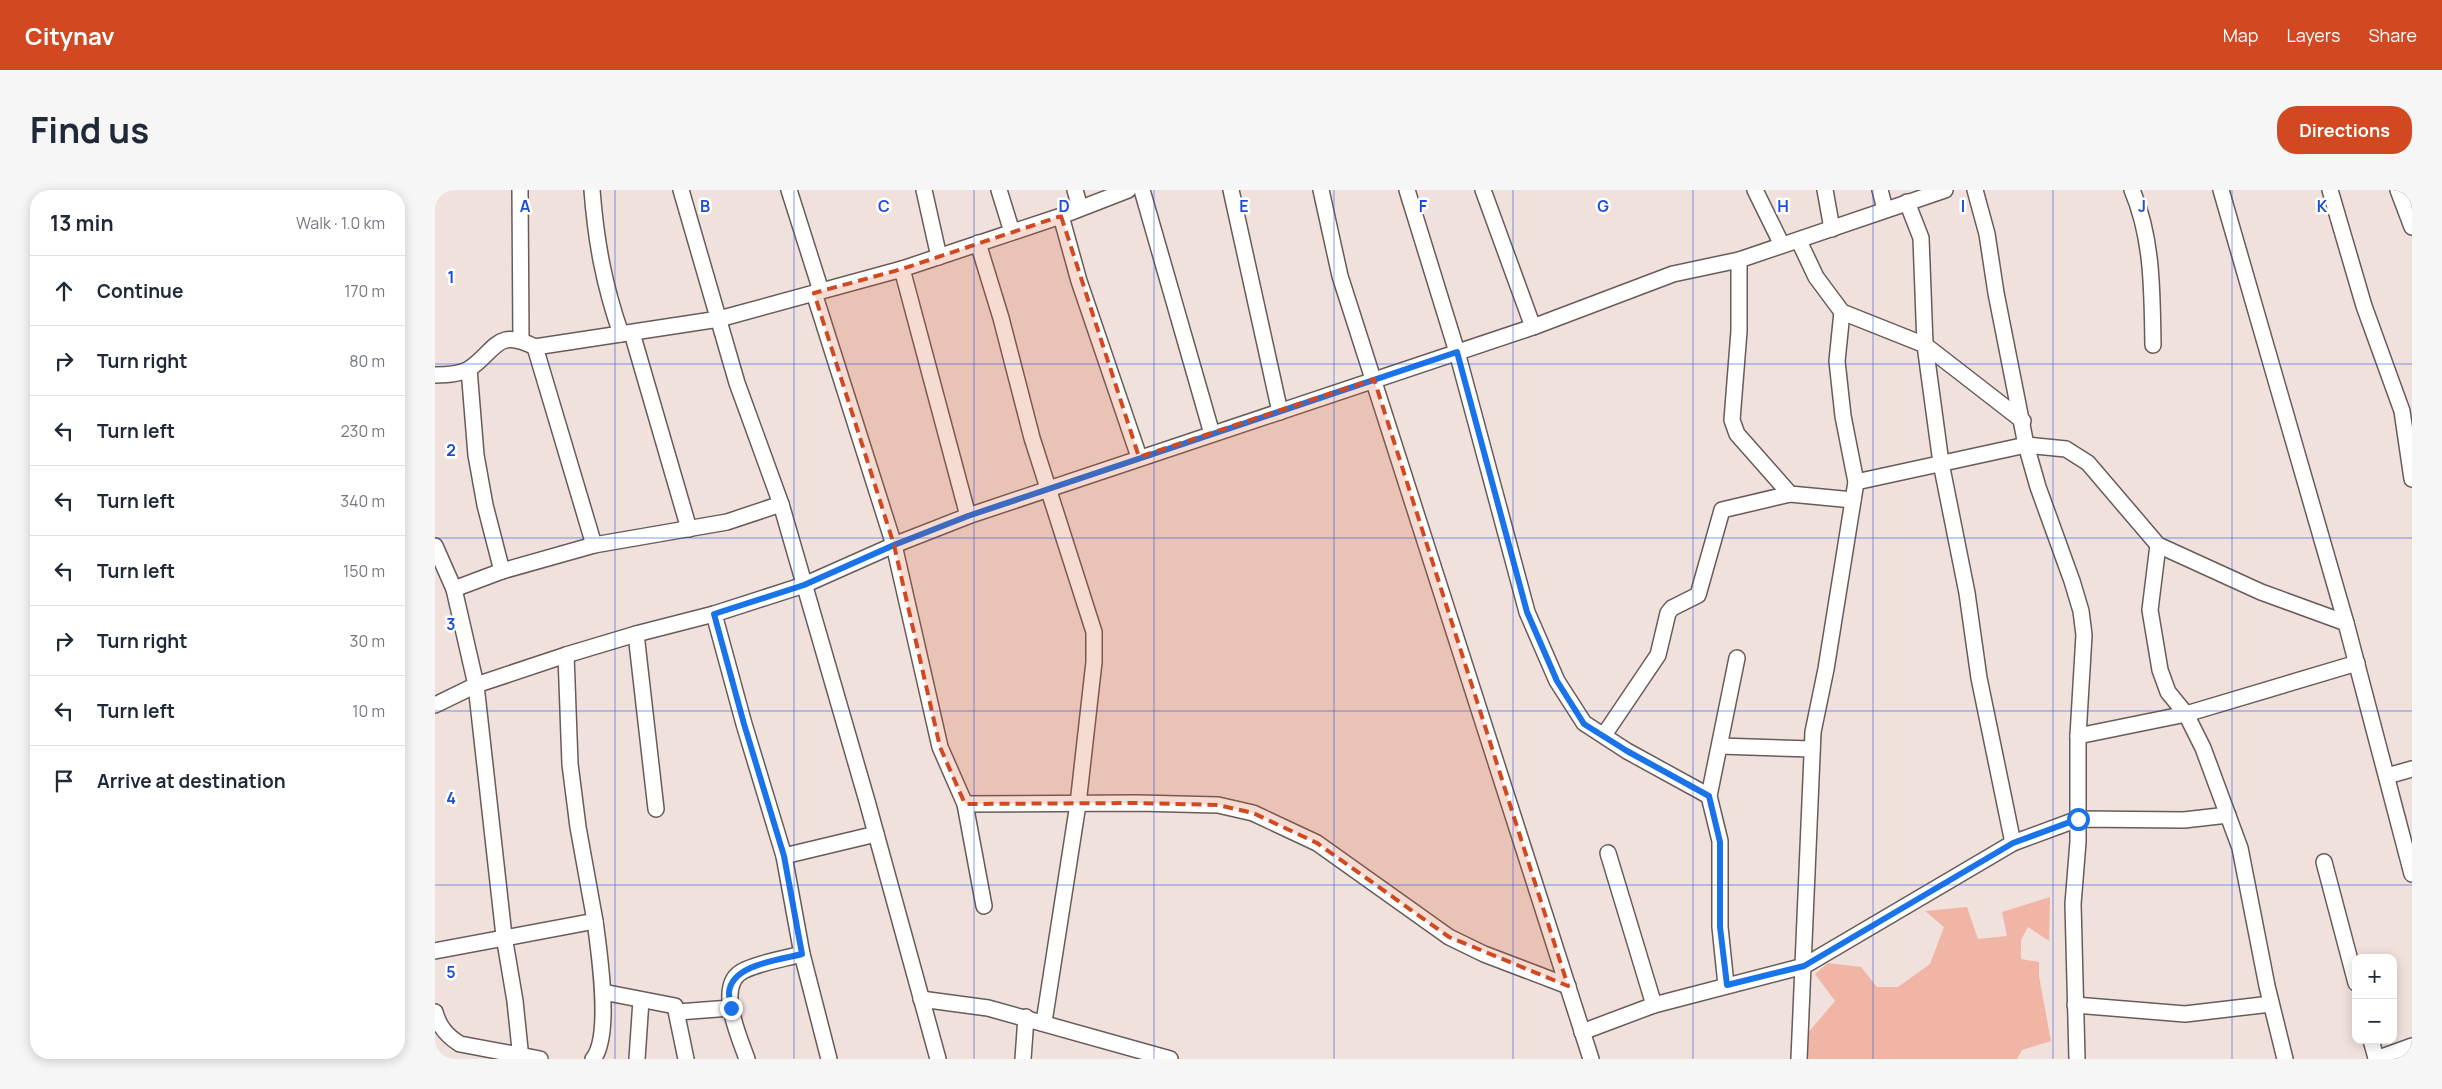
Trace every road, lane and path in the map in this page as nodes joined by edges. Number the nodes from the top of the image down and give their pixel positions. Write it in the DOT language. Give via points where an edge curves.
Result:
graph roads {
  1 [pos="520,190"];
  2 [pos="592,190"];
  3 [pos="681,190"];
  4 [pos="789,190"];
  5 [pos="924,190"];
  6 [pos="999,190"];
  7 [pos="1075,190"];
  8 [pos="1128,190"];
  9 [pos="1142,190"];
  10 [pos="1231,190"];
  11 [pos="1321,190"];
  12 [pos="1407,190"];
  13 [pos="1483,190"];
  14 [pos="1755,190"];
  15 [pos="1825,190"];
  16 [pos="1880,190"];
  17 [pos="1945,190"];
  18 [pos="1975,190"];
  19 [pos="2132,190"];
  20 [pos="2221,190"];
  21 [pos="2330,190"];
  22 [pos="2398,190"];
  23 [pos="1907,202"];
  24 [pos="1080,208"];
  25 [pos="1885,209"];
  26 [pos="1061,216"];
  27 [pos="2412,227"];
  28 [pos="1832,229"];
  29 [pos="1011,232"];
  30 [pos="1799,241"];
  31 [pos="978,243"];
  32 [pos="1782,245"];
  33 [pos="939,257"];
  34 [pos="1739,260"];
  35 [pos="901,269"];
  36 [pos="818,292"];
  37 [pos="1841,312"];
  38 [pos="719,319"];
  39 [pos="1533,327"];
  40 [pos="626,334"];
  41 [pos="528,343"];
  42 [pos="1925,345"];
  43 [pos="2153,345"];
  44 [pos="1457,352"];
  45 [pos="469,369"];
  46 [pos="435,375"];
  47 [pos="1374,379"];
  48 [pos="1280,412"];
  49 [pos="2023,421"];
  50 [pos="1212,434"];
  51 [pos="2410,437"];
  52 [pos="2026,445"];
  53 [pos="1139,457"];
  54 [pos="1941,463"];
  55 [pos="2412,479"];
  56 [pos="1856,482"];
  57 [pos="1050,488"];
  58 [pos="1790,494"];
  59 [pos="1853,500"];
  60 [pos="781,504"];
  61 [pos="968,516"];
  62 [pos="689,529"];
  63 [pos="595,545"];
  64 [pos="894,545"];
  65 [pos="2158,545"];
  66 [pos="435,546"];
  67 [pos="502,571"];
  68 [pos="804,585"];
  69 [pos="454,589"];
  70 [pos="714,614"];
  71 [pos="2346,624"];
  72 [pos="636,634"];
  73 [pos="566,655"];
  74 [pos="1737,658"];
  75 [pos="2357,663"];
  76 [pos="476,684"];
  77 [pos="435,705"];
  78 [pos="2186,714"];
  79 [pos="1604,735"];
  80 [pos="2078,736"];
  81 [pos="1720,746"];
  82 [pos="1812,749"];
  83 [pos="2412,770"];
  84 [pos="2387,776"];
  85 [pos="1709,796"];
  86 [pos="965,804"];
  87 [pos="1079,804"];
  88 [pos="656,809"];
  89 [pos="2227,815"];
  90 [pos="2078,819"];
  91 [pos="876,834"];
  92 [pos="2013,843"];
  93 [pos="1608,853"];
  94 [pos="784,856"];
  95 [pos="2323,862"];
  96 [pos="2412,874"];
  97 [pos="984,906"];
  98 [pos="595,921"];
  99 [pos="504,936"];
  100 [pos="435,950"];
  101 [pos="802,954"];
  102 [pos="1804,966"];
  103 [pos="2352,968"];
  104 [pos="1727,985"];
  105 [pos="1568,986"];
  106 [pos="603,992"];
  107 [pos="921,999"];
  108 [pos="641,1000"];
  109 [pos="2271,1004"];
  110 [pos="1654,1005"];
  111 [pos="2075,1005"];
  112 [pos="731,1008"];
  113 [pos="435,1012"];
  114 [pos="678,1012"];
  115 [pos="1026,1017"];
  116 [pos="1044,1022"];
  117 [pos="1582,1032"];
  118 [pos="2372,1044"];
  119 [pos="2412,1046"];
  120 [pos="521,1057"];
  121 [pos="2376,1058"];
  122 [pos="540,1059"];
  123 [pos="593,1059"];
  124 [pos="637,1059"];
  125 [pos="686,1059"];
  126 [pos="747,1059"];
  127 [pos="829,1059"];
  128 [pos="938,1059"];
  129 [pos="1023,1059"];
  130 [pos="1170,1059"];
  131 [pos="1591,1059"];
  132 [pos="1799,1059"];
  133 [pos="2077,1059"];
  134 [pos="2285,1059"];
  1 -- 41 [label="street"];
  2 -- 40 [label="street" via="598,255 607,294"];
  3 -- 38 [label="street"];
  4 -- 36 [label="street"];
  5 -- 33 [label="street"];
  6 -- 29 [label="street"];
  7 -- 24 [label="street"];
  8 -- 24 [label="street"];
  9 -- 50 [label="street"];
  10 -- 48 [label="street"];
  11 -- 47 [label="street" via="1340,276"];
  12 -- 44 [label="street"];
  13 -- 39 [label="street"];
  14 -- 32 [label="street"];
  15 -- 28 [label="street"];
  16 -- 25 [label="street"];
  17 -- 23 [label="street"];
  18 -- 49 [label="street" via="1987,234"];
  19 -- 43 [label="street" via="2139,206 2151,265"];
  20 -- 71 [label="street"];
  21 -- 51 [label="street" via="2364,306"];
  22 -- 27 [label="street"];
  23 -- 25 [label="street"];
  23 -- 42 [label="street" via="1921,238"];
  24 -- 26 [label="street"];
  25 -- 28 [label="street"];
  26 -- 29 [label="street"];
  26 -- 53 [label="street" via="1079,281"];
  28 -- 30 [label="street"];
  29 -- 31 [label="street"];
  30 -- 32 [label="street"];
  30 -- 37 [label="street" via="1816,277"];
  31 -- 33 [label="street"];
  31 -- 57 [label="street" via="1032,438"];
  32 -- 34 [label="street"];
  33 -- 35 [label="street"];
  34 -- 39 [label="street" via="1673,274"];
  34 -- 58 [label="street" via="1739,331 1732,420 1737,434"];
  35 -- 36 [label="street"];
  35 -- 61 [label="street"];
  36 -- 38 [label="street"];
  36 -- 64 [label="street"];
  37 -- 42 [label="street"];
  37 -- 56 [label="street" via="1837,360 1843,416"];
  38 -- 40 [label="street"];
  38 -- 60 [label="street" via="737,383"];
  39 -- 44 [label="street"];
  40 -- 41 [label="street"];
  40 -- 62 [label="street"];
  41 -- 45 [label="street" via="512,338 494,345"];
  41 -- 63 [label="street"];
  42 -- 49 [label="street"];
  42 -- 54 [label="street"];
  44 -- 47 [label="street"];
  44 -- 79 [label="street" via="1527,612 1557,681 1584,724"];
  45 -- 46 [label="street"];
  45 -- 67 [label="street" via="476,455"];
  47 -- 48 [label="street"];
  47 -- 105 [label="street"];
  48 -- 50 [label="street"];
  49 -- 52 [label="street"];
  50 -- 53 [label="street"];
  51 -- 55 [label="street"];
  52 -- 54 [label="street"];
  52 -- 65 [label="street" via="2066,449 2088,463"];
  52 -- 80 [label="street" via="2081,611 2085,635"];
  53 -- 57 [label="street"];
  54 -- 56 [label="street"];
  54 -- 92 [label="street" via="1967,593 1979,678"];
  56 -- 59 [label="street"];
  57 -- 61 [label="street"];
  57 -- 87 [label="street" via="1094,632 1094,662"];
  58 -- 59 [label="street"];
  58 -- 79 [label="street" via="1722,510 1698,595 1668,613 1658,655"];
  59 -- 82 [label="street"];
  60 -- 62 [label="street" via="727,522"];
  60 -- 68 [label="street"];
  61 -- 64 [label="street"];
  62 -- 63 [label="street"];
  63 -- 67 [label="street"];
  64 -- 68 [label="street"];
  64 -- 86 [label="street" via="940,747"];
  65 -- 71 [label="street" via="2261,592"];
  65 -- 78 [label="street" via="2150,610 2154,644 2168,692"];
  66 -- 69 [label="street"];
  67 -- 69 [label="street"];
  68 -- 70 [label="street"];
  68 -- 91 [label="street"];
  69 -- 76 [label="street"];
  70 -- 72 [label="street"];
  70 -- 94 [label="street"];
  71 -- 75 [label="street"];
  72 -- 73 [label="street"];
  72 -- 88 [label="street"];
  73 -- 76 [label="street"];
  73 -- 98 [label="street" via="570,764"];
  74 -- 81 [label="street"];
  75 -- 78 [label="street"];
  75 -- 84 [label="street"];
  76 -- 77 [label="street"];
  76 -- 99 [label="street"];
  78 -- 80 [label="street"];
  78 -- 89 [label="street" via="2203,748"];
  79 -- 85 [label="street"];
  80 -- 90 [label="street"];
  81 -- 82 [label="street"];
  81 -- 85 [label="street"];
  82 -- 102 [label="street"];
  83 -- 84 [label="street"];
  84 -- 96 [label="street"];
  85 -- 104 [label="street" via="1720,842 1720,927"];
  86 -- 87 [label="street"];
  86 -- 97 [label="street"];
  87 -- 105 [label="street" via="1218,805 1253,812 1317,843 1449,937"];
  87 -- 116 [label="street"];
  89 -- 90 [label="street" via="2184,820"];
  89 -- 109 [label="street" via="2240,848"];
  90 -- 92 [label="street"];
  90 -- 111 [label="street" via="2073,904"];
  91 -- 94 [label="street"];
  91 -- 107 [label="street"];
  92 -- 102 [label="street"];
  93 -- 110 [label="street"];
  94 -- 101 [label="street"];
  95 -- 103 [label="street"];
  98 -- 99 [label="street"];
  98 -- 106 [label="street"];
  99 -- 100 [label="street"];
  99 -- 120 [label="street"];
  101 -- 112 [label="street" via="744,970 736,976 729,992"];
  101 -- 127 [label="street"];
  102 -- 104 [label="street"];
  102 -- 132 [label="street"];
  104 -- 110 [label="street"];
  105 -- 117 [label="street"];
  106 -- 108 [label="street"];
  106 -- 123 [label="street" via="601,1036"];
  107 -- 115 [label="street"];
  107 -- 128 [label="street"];
  108 -- 114 [label="street" via="672,1005"];
  108 -- 124 [label="street"];
  109 -- 111 [label="street" via="2185,1014"];
  109 -- 134 [label="street"];
  110 -- 117 [label="street"];
  111 -- 133 [label="street"];
  112 -- 114 [label="street"];
  112 -- 126 [label="street"];
  113 -- 120 [label="street" via="438,1024 460,1044"];
  114 -- 125 [label="street"];
  115 -- 116 [label="street"];
  115 -- 129 [label="street"];
  116 -- 130 [label="street"];
  117 -- 131 [label="street"];
  118 -- 121 [label="street"];
  119 -- 121 [label="street"];
  120 -- 122 [label="street"];
}
